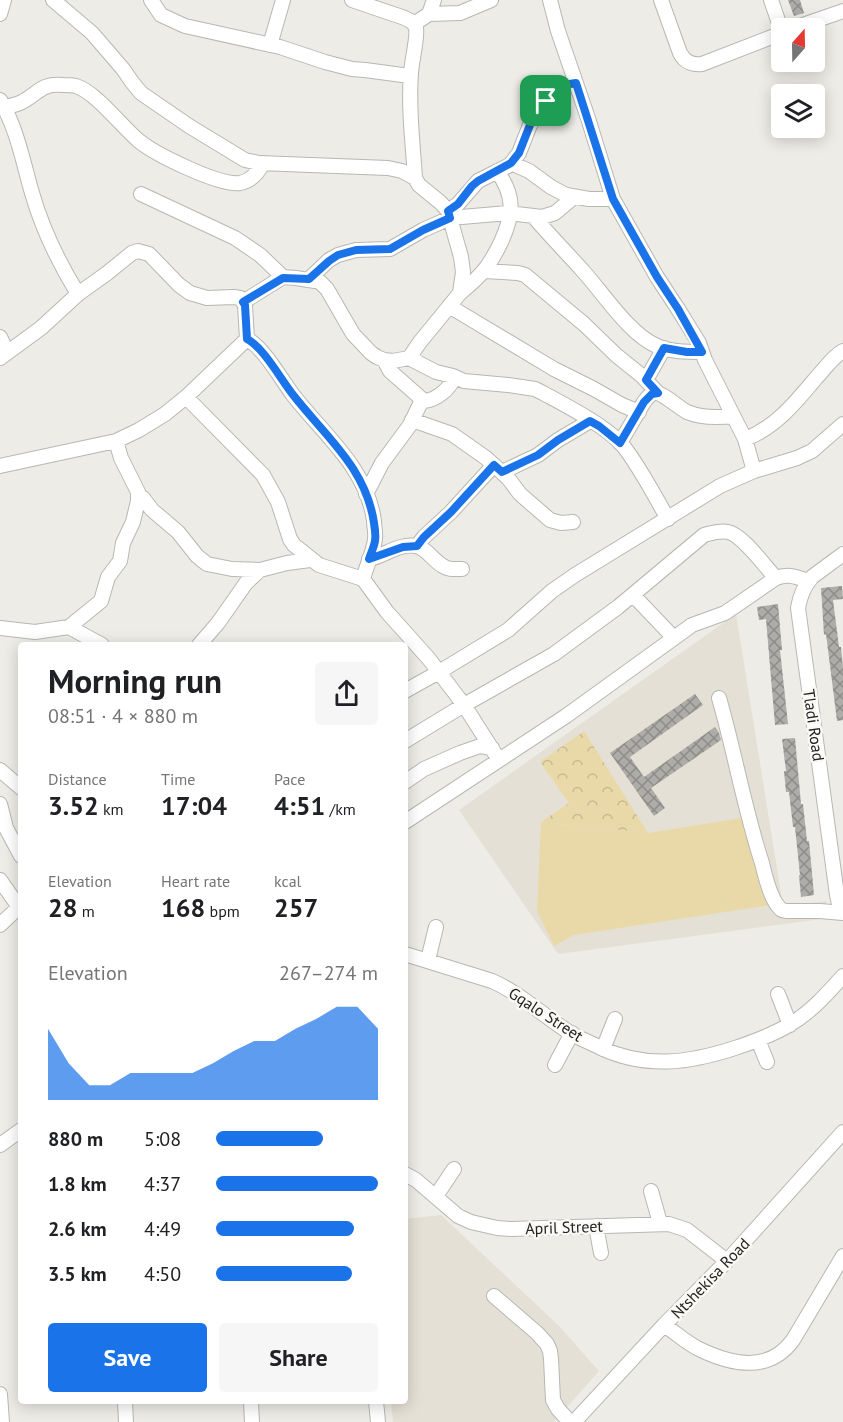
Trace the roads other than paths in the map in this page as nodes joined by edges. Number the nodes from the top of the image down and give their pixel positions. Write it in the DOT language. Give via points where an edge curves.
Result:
graph roads {
  1 [pos="4,0"];
  2 [pos="53,0"];
  3 [pos="151,0"];
  4 [pos="283,0"];
  5 [pos="352,0"];
  6 [pos="434,0"];
  7 [pos="491,0"];
  8 [pos="550,0"];
  9 [pos="661,0"];
  10 [pos="771,0"];
  11 [pos="843,10"];
  12 [pos="0,14"];
  13 [pos="429,14"];
  14 [pos="777,18"];
  15 [pos="821,18"];
  16 [pos="414,24"];
  17 [pos="771,37"];
  18 [pos="270,45"];
  19 [pos="410,76"];
  20 [pos="576,83"];
  21 [pos="2,104"];
  22 [pos="263,163"];
  23 [pos="511,163"];
  24 [pos="497,171"];
  25 [pos="415,178"];
  26 [pos="141,194"];
  27 [pos="574,196"];
  28 [pos="613,199"];
  29 [pos="511,213"];
  30 [pos="449,215"];
  31 [pos="534,217"];
  32 [pos="484,271"];
  33 [pos="283,278"];
  34 [pos="309,279"];
  35 [pos="460,292"];
  36 [pos="78,294"];
  37 [pos="243,302"];
  38 [pos="449,306"];
  39 [pos="0,337"];
  40 [pos="247,339"];
  41 [pos="664,348"];
  42 [pos="843,351"];
  43 [pos="702,352"];
  44 [pos="4,355"];
  45 [pos="409,358"];
  46 [pos="384,360"];
  47 [pos="455,377"];
  48 [pos="646,380"];
  49 [pos="658,393"];
  50 [pos="186,397"];
  51 [pos="422,400"];
  52 [pos="639,412"];
  53 [pos="733,416"];
  54 [pos="412,420"];
  55 [pos="590,421"];
  56 [pos="843,424"];
  57 [pos="745,439"];
  58 [pos="116,441"];
  59 [pos="620,443"];
  60 [pos="0,466"];
  61 [pos="498,468"];
  62 [pos="754,471"];
  63 [pos="366,494"];
  64 [pos="143,498"];
  65 [pos="668,519"];
  66 [pos="573,522"];
  67 [pos="417,546"];
  68 [pos="843,554"];
  69 [pos="369,559"];
  70 [pos="310,560"];
  71 [pos="260,570"];
  72 [pos="462,570"];
  73 [pos="776,578"];
  74 [pos="363,579"];
  75 [pos="808,581"];
  76 [pos="633,595"];
  77 [pos="69,627"];
  78 [pos="0,628"];
  79 [pos="674,638"];
  80 [pos="96,642"];
  81 [pos="202,642"];
  82 [pos="439,672"];
  83 [pos="408,689"];
  84 [pos="719,698"];
  85 [pos="464,705"];
  86 [pos="408,739"];
  87 [pos="492,748"];
  88 [pos="499,760"];
  89 [pos="0,770"];
  90 [pos="408,780"];
  91 [pos="18,785"];
  92 [pos="0,804"];
  93 [pos="408,820"];
  94 [pos="18,850"];
  95 [pos="0,880"];
  96 [pos="18,902"];
  97 [pos="843,913"];
  98 [pos="0,925"];
  99 [pos="436,927"];
  100 [pos="408,955"];
  101 [pos="428,960"];
  102 [pos="843,976"];
  103 [pos="778,994"];
  104 [pos="615,1018"];
  105 [pos="790,1025"];
  106 [pos="572,1033"];
  107 [pos="758,1040"];
  108 [pos="603,1049"];
  109 [pos="767,1062"];
  110 [pos="555,1065"];
  111 [pos="18,1132"];
  112 [pos="840,1140"];
  113 [pos="0,1145"];
  114 [pos="454,1169"];
  115 [pos="408,1176"];
  116 [pos="651,1191"];
  117 [pos="436,1196"];
  118 [pos="660,1223"];
  119 [pos="596,1226"];
  120 [pos="601,1253"];
  121 [pos="843,1256"];
  122 [pos="727,1261"];
  123 [pos="494,1296"];
  124 [pos="664,1325"];
  125 [pos="0,1394"];
  126 [pos="0,1404"];
  127 [pos="125,1404"];
  128 [pos="251,1404"];
  129 [pos="376,1404"];
  130 [pos="2,1422"];
  131 [pos="126,1422"];
  132 [pos="252,1422"];
  133 [pos="378,1422"];
  134 [pos="572,1422"];
  1 -- 12 [label="street"];
  2 -- 22 [label="street" via="92,33 141,93 240,157"];
  3 -- 18 [label="street" via="161,15 184,26"];
  4 -- 18 [label="street"];
  5 -- 16 [label="street"];
  6 -- 13 [label="street"];
  7 -- 13 [label="street" via="460,13"];
  8 -- 20 [label="street"];
  9 -- 17 [label="street" via="683,58 693,64"];
  10 -- 14 [label="street"];
  11 -- 15 [label="street"];
  13 -- 16 [label="street"];
  16 -- 19 [label="street"];
  18 -- 19 [label="street" via="352,69"];
  19 -- 25 [label="street"];
  20 -- 23 [label="street" via="552,92"];
  20 -- 28 [label="street"];
  21 -- 22 [label="street" via="15,105 51,84 77,87 145,146 209,177 240,183 253,177"];
  21 -- 36 [label="street" via="32,195 62,267"];
  22 -- 25 [label="street" via="388,168"];
  23 -- 24 [label="street"];
  23 -- 27 [label="street" via="561,193"];
  24 -- 29 [label="street" via="505,184"];
  24 -- 30 [label="street" via="472,186"];
  25 -- 30 [label="street"];
  26 -- 33 [label="street" via="235,238"];
  27 -- 28 [label="street"];
  27 -- 31 [label="street" via="555,213"];
  28 -- 43 [label="street"];
  29 -- 30 [label="street"];
  29 -- 31 [label="street"];
  29 -- 32 [label="street" via="494,257"];
  30 -- 34 [label="street" via="390,249 338,255"];
  30 -- 35 [label="street" via="461,256"];
  31 -- 41 [label="street" via="614,309 646,340"];
  32 -- 35 [label="street"];
  32 -- 48 [label="street" via="525,275"];
  33 -- 34 [label="street"];
  33 -- 37 [label="street"];
  34 -- 46 [label="street" via="327,289 353,334"];
  35 -- 38 [label="street"];
  36 -- 37 [label="street" via="138,251 149,254 190,293 207,298 240,298"];
  36 -- 44 [label="street"];
  37 -- 40 [label="street"];
  38 -- 45 [label="street"];
  38 -- 52 [label="street" via="554,369"];
  39 -- 44 [label="street"];
  40 -- 50 [label="street"];
  40 -- 63 [label="street" via="341,450"];
  41 -- 43 [label="street"];
  41 -- 48 [label="street"];
  42 -- 57 [label="street" via="786,413"];
  43 -- 53 [label="street"];
  45 -- 46 [label="street"];
  45 -- 47 [label="street"];
  46 -- 51 [label="street" via="390,371"];
  47 -- 51 [label="street" via="442,393"];
  47 -- 55 [label="street" via="468,382 535,389"];
  48 -- 49 [label="street"];
  49 -- 52 [label="street" via="648,397"];
  49 -- 53 [label="street" via="694,414"];
  50 -- 58 [label="street" via="148,425"];
  50 -- 70 [label="street" via="263,475 278,502 291,542"];
  51 -- 54 [label="street"];
  52 -- 59 [label="street"];
  53 -- 57 [label="street"];
  54 -- 61 [label="street" via="452,434"];
  54 -- 63 [label="street"];
  55 -- 59 [label="street"];
  55 -- 61 [label="street" via="538,455"];
  56 -- 62 [label="street" via="812,451"];
  57 -- 62 [label="street"];
  58 -- 60 [label="street"];
  58 -- 77 [label="street" via="138,492 137,508 120,561 108,577 101,601"];
  59 -- 65 [label="street"];
  61 -- 66 [label="street" via="520,494 550,519"];
  61 -- 67 [label="street"];
  62 -- 65 [label="street" via="720,486"];
  63 -- 69 [label="street" via="376,533"];
  64 -- 71 [label="street" via="204,562"];
  65 -- 82 [label="street" via="575,575 508,630"];
  67 -- 69 [label="street"];
  67 -- 72 [label="street" via="442,566"];
  68 -- 75 [label="street"];
  69 -- 74 [label="street"];
  70 -- 71 [label="street"];
  70 -- 74 [label="street"];
  71 -- 81 [label="street"];
  73 -- 75 [label="street" via="792,575"];
  73 -- 76 [label="street" via="736,536 717,531 700,538"];
  73 -- 79 [label="street" via="725,613 696,623"];
  74 -- 82 [label="street"];
  75 -- 97 [label="street, Tladi Road" via="798,614 837,895"];
  76 -- 79 [label="street"];
  76 -- 85 [label="street" via="554,654"];
  77 -- 78 [label="street" via="35,632"];
  77 -- 80 [label="street"];
  79 -- 88 [label="street"];
  82 -- 83 [label="street"];
  82 -- 85 [label="street"];
  84 -- 97 [label="street" via="755,843 778,906 786,911"];
  85 -- 86 [label="street"];
  85 -- 87 [label="street"];
  87 -- 88 [label="street"];
  87 -- 90 [label="street" via="480,746 460,753"];
  88 -- 93 [label="street"];
  89 -- 91 [label="street"];
  92 -- 94 [label="street" via="6,828"];
  95 -- 96 [label="street"];
  96 -- 98 [label="street"];
  99 -- 101 [label="street"];
  100 -- 101 [label="street, Gqalo Street"];
  101 -- 106 [label="street, Gqalo Street" via="505,987"];
  102 -- 105 [label="street, Gqalo Street" via="813,1008"];
  103 -- 105 [label="street"];
  104 -- 108 [label="street"];
  105 -- 107 [label="street, Gqalo Street"];
  106 -- 108 [label="street, Gqalo Street"];
  106 -- 110 [label="street"];
  107 -- 108 [label="street, Gqalo Street" via="679,1061 634,1058"];
  107 -- 109 [label="street"];
  111 -- 113 [label="street"];
  112 -- 122 [label="street, Ntshekisa Road"];
  114 -- 117 [label="street"];
  115 -- 117 [label="street, April Street"];
  116 -- 118 [label="street"];
  117 -- 119 [label="street, April Street" via="458,1216 484,1226"];
  118 -- 119 [label="street, April Street"];
  118 -- 122 [label="street, April Street" via="687,1230"];
  119 -- 120 [label="street"];
  121 -- 124 [label="street" via="794,1340 771,1359 746,1363 722,1357 699,1349"];
  122 -- 124 [label="street, Ntshekisa Road"];
  123 -- 134 [label="street" via="547,1344 553,1400"];
  124 -- 134 [label="street, Ntshekisa Road"];
  125 -- 126 [label="street"];
  126 -- 130 [label="street"];
  127 -- 131 [label="street"];
  128 -- 132 [label="street"];
  129 -- 133 [label="street"];
}
